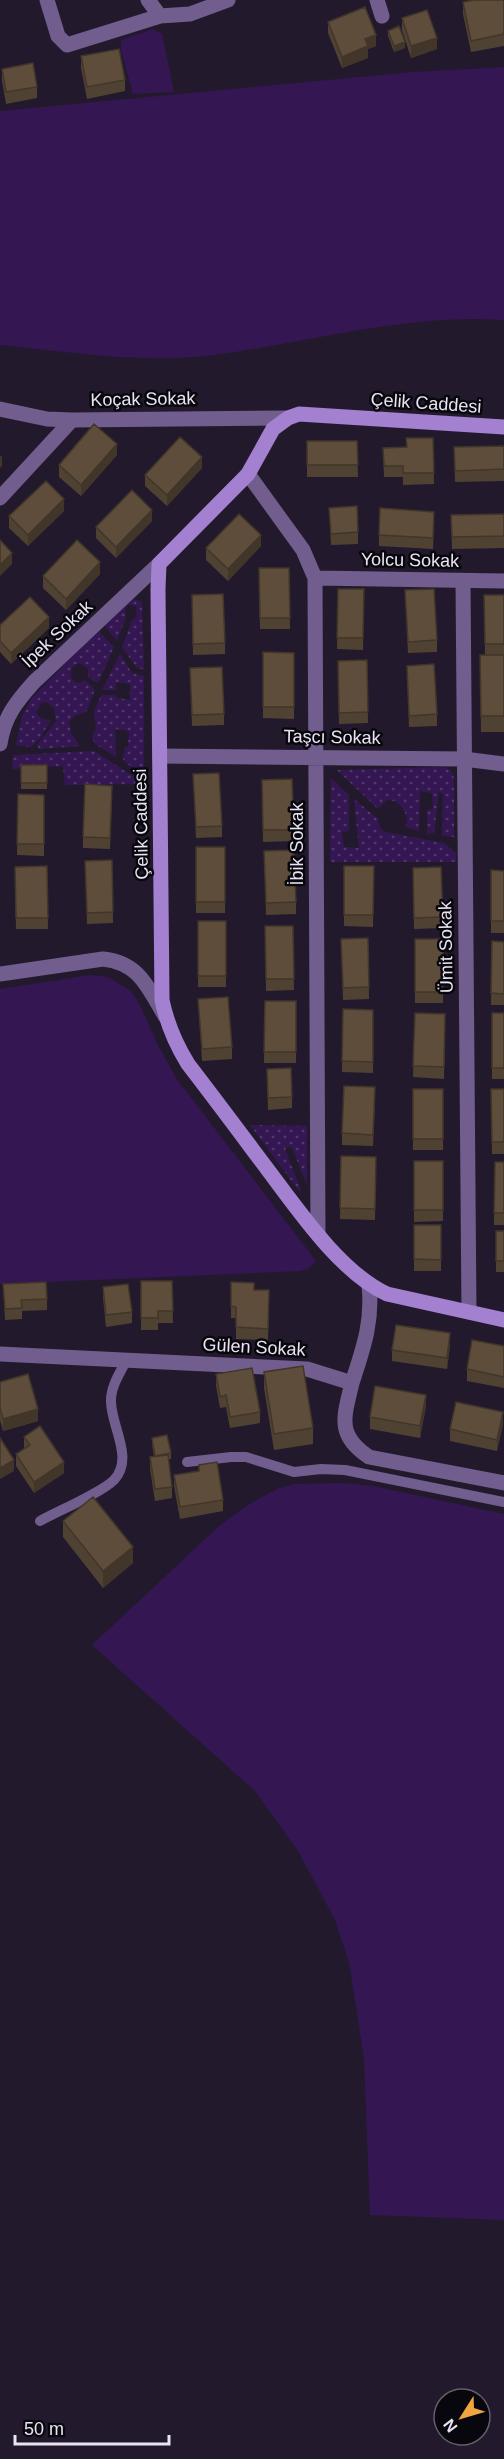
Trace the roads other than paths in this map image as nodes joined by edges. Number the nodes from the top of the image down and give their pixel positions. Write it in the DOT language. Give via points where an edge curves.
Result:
graph roads {
  1 [pos="47,0"];
  2 [pos="148,0"];
  3 [pos="228,0"];
  4 [pos="377,0"];
  5 [pos="160,16"];
  6 [pos="382,16"];
  7 [pos="0,410"];
  8 [pos="288,418"];
  9 [pos="72,420"];
  10 [pos="504,427"];
  11 [pos="248,474"];
  12 [pos="0,498"];
  13 [pos="159,564"];
  14 [pos="315,578"];
  15 [pos="463,581"];
  16 [pos="504,581"];
  17 [pos="0,744"];
  18 [pos="160,756"];
  19 [pos="316,756"];
  20 [pos="464,759"];
  21 [pos="504,764"];
  22 [pos="0,974"];
  23 [pos="165,1016"];
  24 [pos="318,1234"];
  25 [pos="369,1286"];
  26 [pos="469,1312"];
  27 [pos="504,1320"];
  28 [pos="0,1354"];
  29 [pos="126,1361"];
  30 [pos="352,1383"];
  31 [pos="187,1462"];
  32 [pos="504,1483"];
  33 [pos="504,1502"];
  34 [pos="40,1521"];
  1 -- 5 [label="street" via="58,36 67,45"];
  2 -- 5 [label="street"];
  3 -- 5 [label="street" via="190,14"];
  4 -- 6 [label="street"];
  7 -- 9 [label="street, Koçak Sokak"];
  8 -- 9 [label="street, Koçak Sokak"];
  8 -- 10 [label="street, Çelik Caddesi" via="299,414"];
  8 -- 11 [label="street" via="273,429"];
  9 -- 12 [label="street"];
  11 -- 13 [label="street"];
  11 -- 14 [label="street, İbik Sokak" via="303,550"];
  13 -- 17 [label="street, İpek Sokak" via="16,702 7,715"];
  13 -- 18 [label="street, Çelik Caddesi"];
  14 -- 15 [label="street, Yolcu Sokak"];
  14 -- 19 [label="street, İbik Sokak"];
  15 -- 16 [label="street, Yolcu Sokak"];
  15 -- 20 [label="street, Ümit Sokak"];
  18 -- 19 [label="street, Taşcı Sokak"];
  18 -- 23 [label="street, Çelik Caddesi"];
  19 -- 20 [label="street, Taşcı Sokak"];
  19 -- 24 [label="street, İbik Sokak"];
  20 -- 21 [label="street, Taşcı Sokak"];
  20 -- 26 [label="street, Ümit Sokak"];
  22 -- 23 [label="street" via="112,960 140,975"];
  23 -- 24 [label="street, Çelik Caddesi" via="174,1042 188,1064"];
  24 -- 25 [label="street, Çelik Caddesi"];
  25 -- 26 [label="street, Çelik Caddesi" via="387,1294"];
  25 -- 30 [label="street" via="370,1323"];
  26 -- 27 [label="street, Çelik Caddesi"];
  28 -- 29 [label="street, Gülen Sokak"];
  29 -- 30 [label="street, Gülen Sokak" via="287,1366"];
  29 -- 34 [label="lane" via="113,1385 111,1400 123,1456 121,1470 104,1487"];
  30 -- 32 [label="street" via="344,1422 346,1435 355,1448 369,1457"];
  31 -- 33 [label="lane" via="246,1457 294,1472 345,1470"];
}
